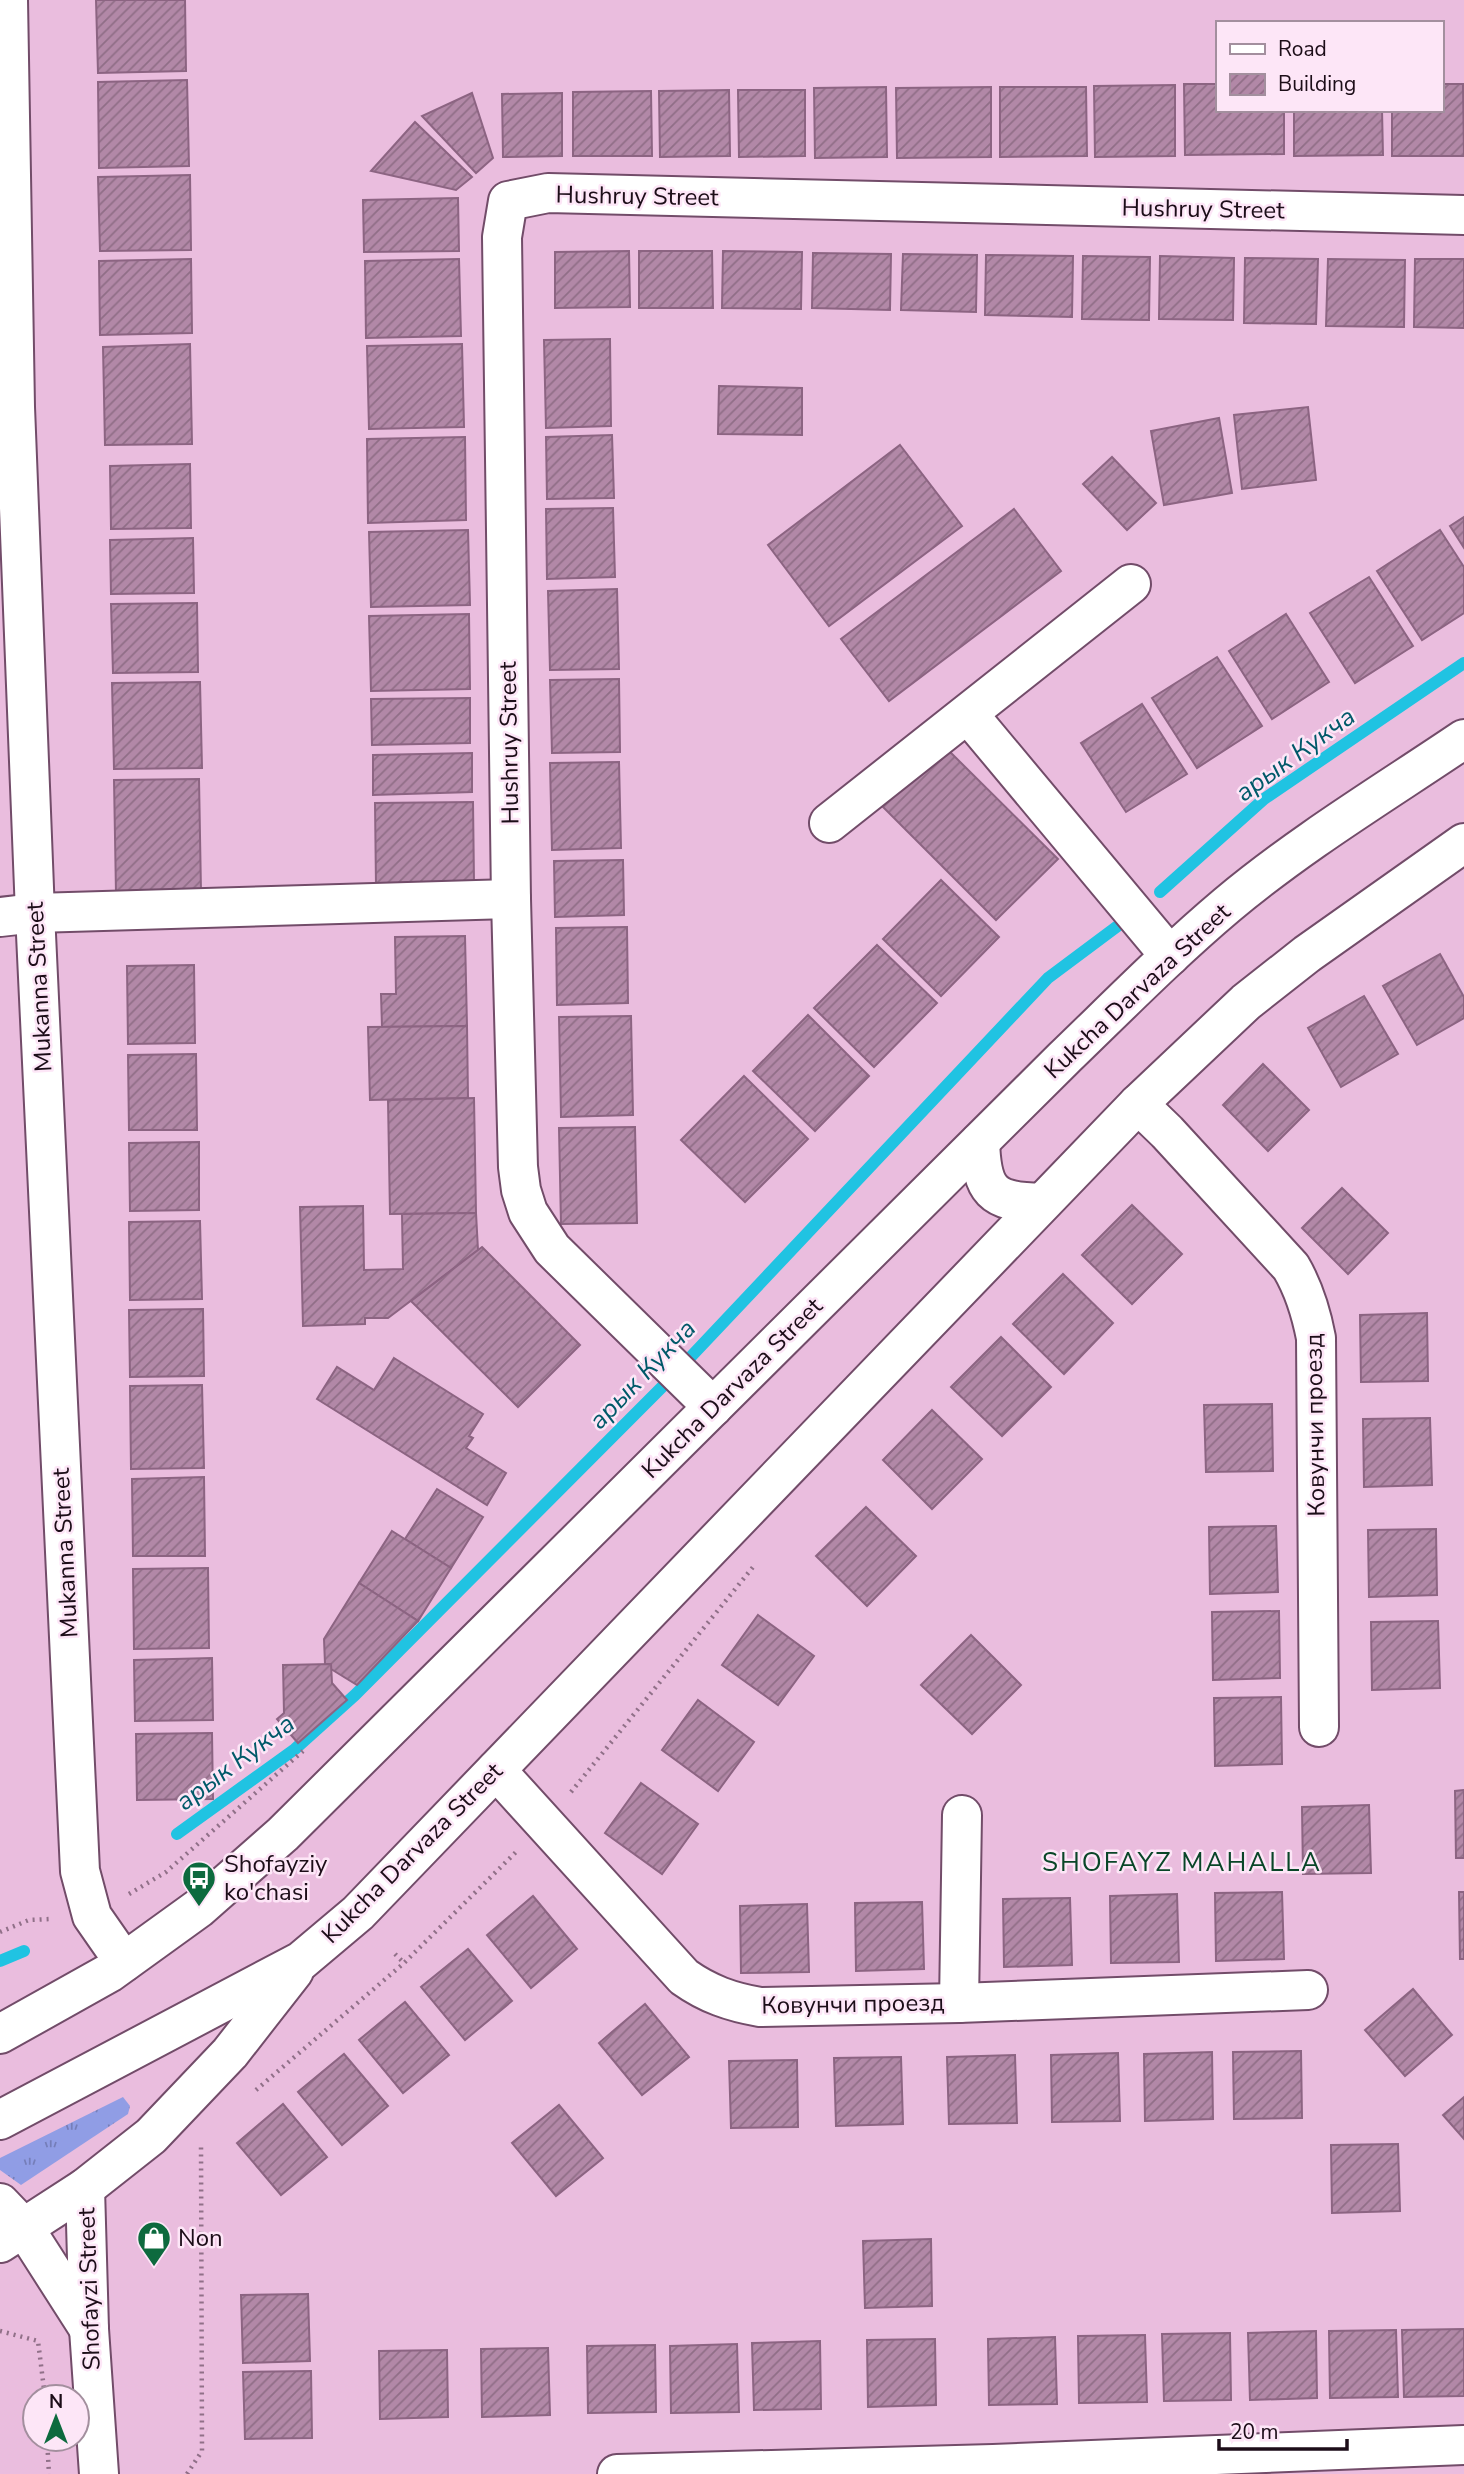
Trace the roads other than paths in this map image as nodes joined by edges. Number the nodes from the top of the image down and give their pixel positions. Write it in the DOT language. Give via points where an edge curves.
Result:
graph roads {
  1 [pos="8,0"];
  2 [pos="1464,215"];
  3 [pos="8,408"];
  4 [pos="1131,584"];
  5 [pos="968,714"];
  6 [pos="1464,739"];
  7 [pos="829,823"];
  8 [pos="1464,843"];
  9 [pos="511,899"];
  10 [pos="18,915"];
  11 [pos="1170,956"];
  12 [pos="1138,1104"];
  13 [pos="980,1142"];
  14 [pos="1041,1203"];
  15 [pos="700,1394"];
  16 [pos="1319,1727"];
  17 [pos="496,1770"];
  18 [pos="962,1815"];
  19 [pos="302,1961"];
  20 [pos="124,1962"];
  21 [pos="1308,1990"];
  22 [pos="959,2003"];
  23 [pos="0,2034"];
  24 [pos="0,2120"];
  25 [pos="85,2188"];
  26 [pos="8,2225"];
  27 [pos="89,2329"];
  28 [pos="1464,2445"];
  29 [pos="993,2469"];
  30 [pos="99,2474"];
  31 [pos="618,2474"];
  1 -- 3 [label="street, Mukanna Street"];
  2 -- 9 [label="street, Hushruy Street" via="548,193 508,201 502,237"];
  3 -- 10 [label="street, Mukanna Street"];
  4 -- 5 [label="street"];
  5 -- 7 [label="street"];
  5 -- 11 [label="street"];
  6 -- 11 [label="street, Kukcha Darvaza Street" via="1288,858"];
  8 -- 12 [label="street, Kukcha Darvaza Street" via="1256,994"];
  9 -- 10 [label="street"];
  9 -- 15 [label="street, Hushruy Street" via="518,1167 528,1212 552,1249"];
  10 -- 20 [label="street, Mukanna Street" via="80,1871 92,1916"];
  11 -- 13 [label="street, Kukcha Darvaza Street"];
  12 -- 14 [label="street, Kukcha Darvaza Street"];
  12 -- 16 [label="street, Ковунчи проезд" via="1290,1267 1312,1318 1316,1338"];
  13 -- 14 [label="street" via="981,1167 990,1190 1013,1203"];
  13 -- 15 [label="street, Kukcha Darvaza Street"];
  14 -- 17 [label="street, Kukcha Darvaza Street"];
  15 -- 20 [label="street, Kukcha Darvaza Street" via="283,1834 199,1908"];
  17 -- 19 [label="street, Kukcha Darvaza Street" via="358,1913"];
  17 -- 22 [label="street, Ковунчи проезд" via="684,1977 700,1989 760,2007"];
  18 -- 22 [label="street"];
  19 -- 24 [label="street, Kukcha Darvaza Street"];
  19 -- 25 [label="street" via="230,2053 169,2118"];
  20 -- 23 [label="street, Kukcha Darvaza Street"];
  21 -- 22 [label="street, Ковунчи проезд"];
  25 -- 26 [label="street"];
  25 -- 27 [label="street, Shofayzi Street"];
  26 -- 27 [label="street"];
  27 -- 30 [label="street, Shofayzi Street"];
  28 -- 29 [label="street"];
  29 -- 31 [label="street"];
}
